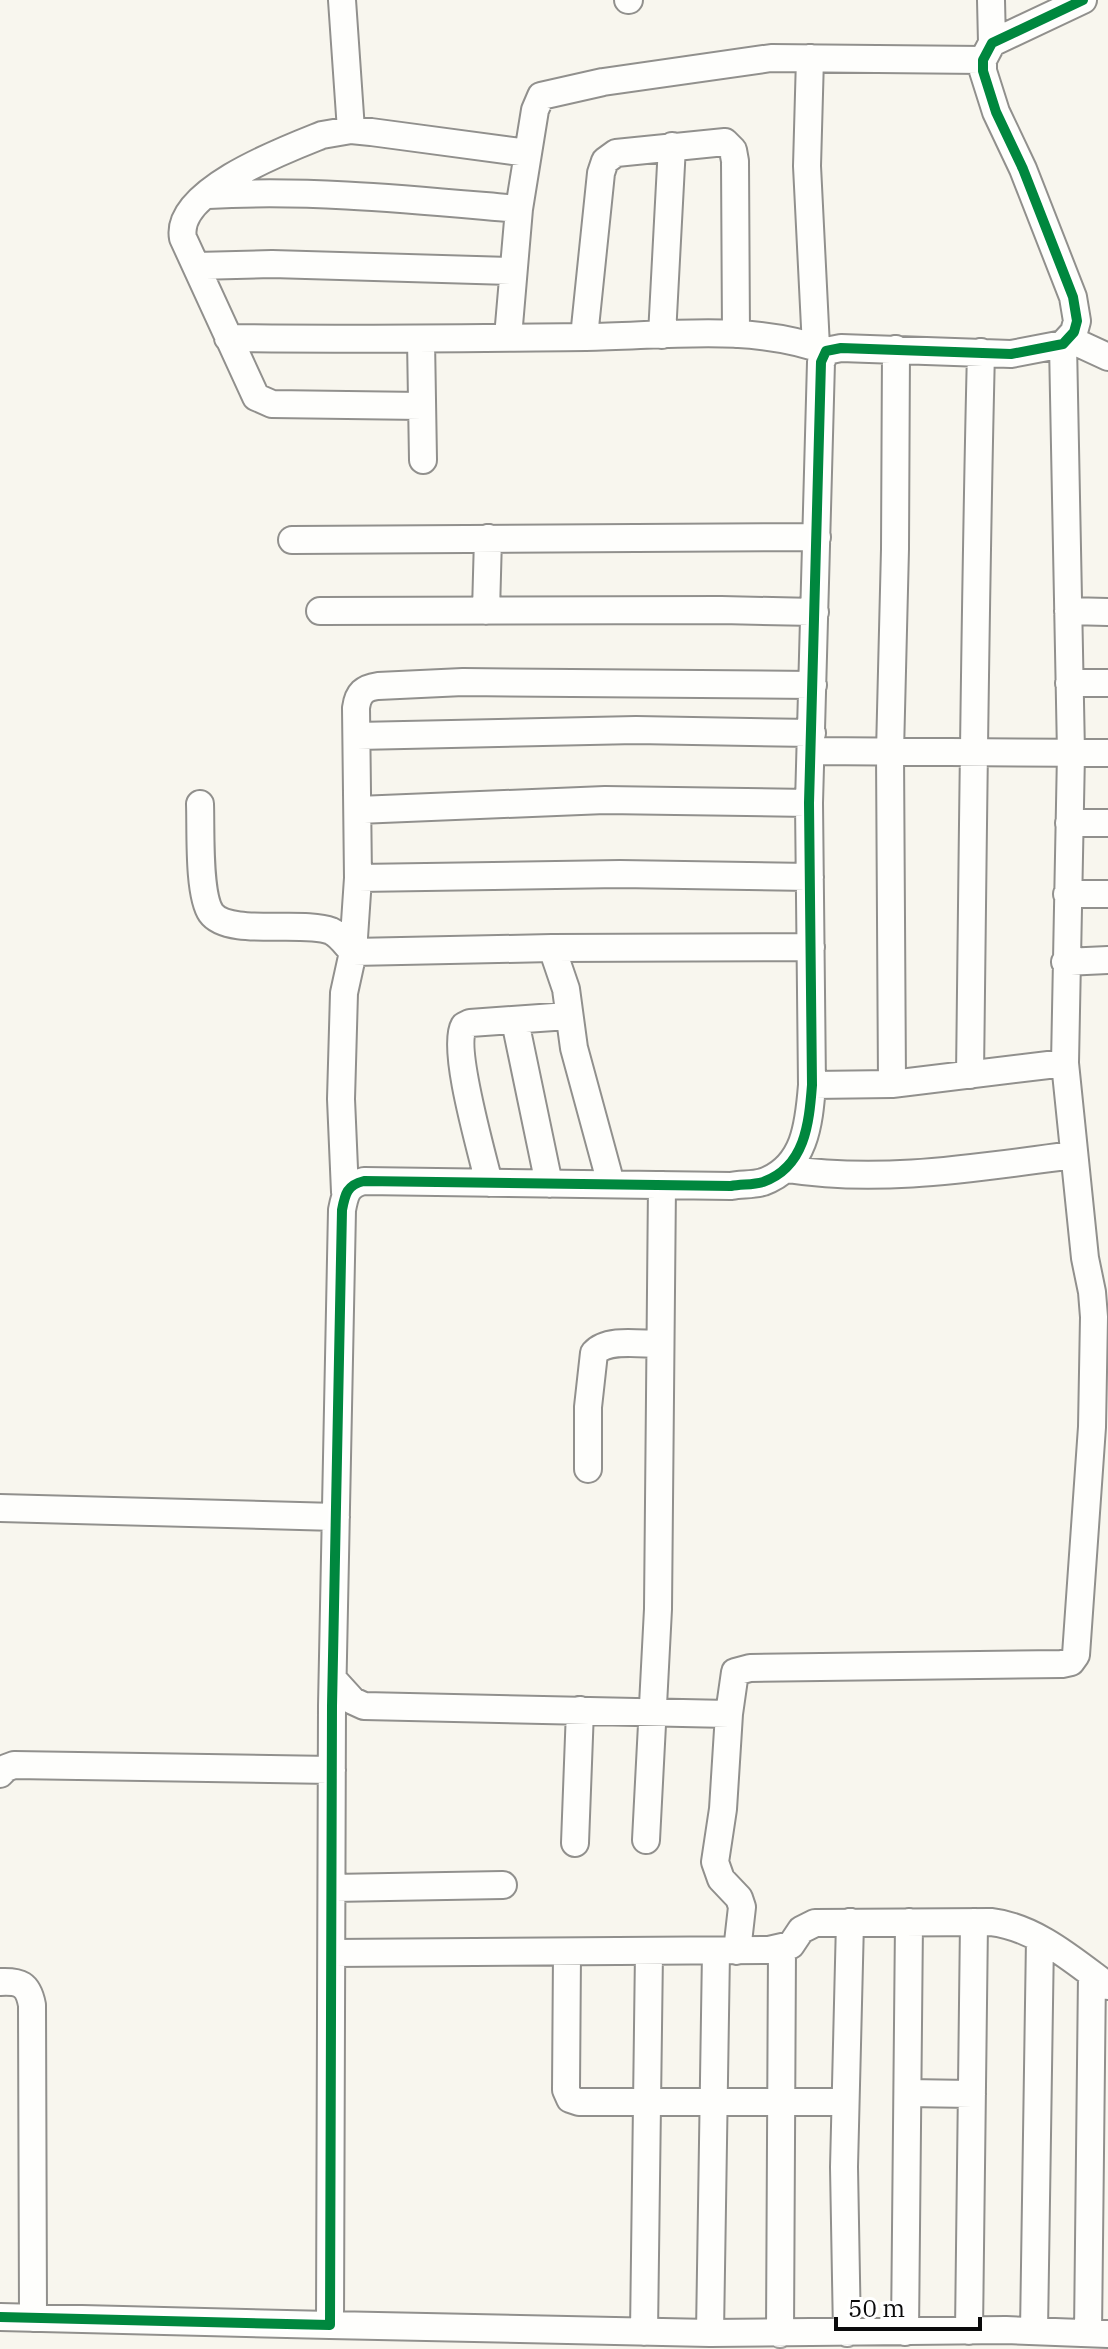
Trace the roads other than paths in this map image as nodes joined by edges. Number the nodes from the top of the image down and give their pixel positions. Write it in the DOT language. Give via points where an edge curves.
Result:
graph roads {
  1 [pos="342,0"];
  2 [pos="991,0"];
  3 [pos="1083,0"];
  4 [pos="988,52"];
  5 [pos="810,58"];
  6 [pos="351,130"];
  7 [pos="672,146"];
  8 [pos="528,153"];
  9 [pos="208,195"];
  10 [pos="519,209"];
  11 [pos="196,266"];
  12 [pos="512,271"];
  13 [pos="736,334"];
  14 [pos="662,335"];
  15 [pos="508,337"];
  16 [pos="584,337"];
  17 [pos="228,338"];
  18 [pos="421,340"];
  19 [pos="1066,342"];
  20 [pos="821,349"];
  21 [pos="896,349"];
  22 [pos="981,352"];
  23 [pos="1108,357"];
  24 [pos="422,406"];
  25 [pos="423,460"];
  26 [pos="817,537"];
  27 [pos="488,538"];
  28 [pos="292,540"];
  29 [pos="320,611"];
  30 [pos="486,611"];
  31 [pos="1068,611"];
  32 [pos="815,612"];
  33 [pos="1108,612"];
  34 [pos="1069,683"];
  35 [pos="1108,683"];
  36 [pos="813,685"];
  37 [pos="357,736"];
  38 [pos="811,742"];
  39 [pos="890,752"];
  40 [pos="976,752"];
  41 [pos="1071,753"];
  42 [pos="1108,753"];
  43 [pos="809,803"];
  44 [pos="200,804"];
  45 [pos="358,810"];
  46 [pos="1069,823"];
  47 [pos="1108,823"];
  48 [pos="810,877"];
  49 [pos="358,878"];
  50 [pos="1067,894"];
  51 [pos="1108,894"];
  52 [pos="811,947"];
  53 [pos="552,948"];
  54 [pos="353,952"];
  55 [pos="1108,960"];
  56 [pos="1065,962"];
  57 [pos="568,1016"];
  58 [pos="515,1021"];
  59 [pos="1065,1063"];
  60 [pos="970,1075"];
  61 [pos="892,1084"];
  62 [pos="812,1085"];
  63 [pos="1074,1155"];
  64 [pos="787,1169"];
  65 [pos="489,1183"];
  66 [pos="549,1184"];
  67 [pos="611,1184"];
  68 [pos="662,1185"];
  69 [pos="345,1192"];
  70 [pos="659,1344"];
  71 [pos="588,1469"];
  72 [pos="0,1508"];
  73 [pos="336,1517"];
  74 [pos="333,1679"];
  75 [pos="580,1710"];
  76 [pos="652,1712"];
  77 [pos="729,1714"];
  78 [pos="332,1770"];
  79 [pos="0,1774"];
  80 [pos="646,1840"];
  81 [pos="575,1843"];
  82 [pos="503,1885"];
  83 [pos="332,1888"];
  84 [pos="850,1922"];
  85 [pos="909,1922"];
  86 [pos="974,1922"];
  87 [pos="1040,1939"];
  88 [pos="782,1949"];
  89 [pos="726,1951"];
  90 [pos="649,1952"];
  91 [pos="332,1953"];
  92 [pos="567,1953"];
  93 [pos="1100,1980"];
  94 [pos="0,1982"];
  95 [pos="908,2093"];
  96 [pos="972,2094"];
  97 [pos="714,2100"];
  98 [pos="782,2100"];
  99 [pos="647,2101"];
  100 [pos="845,2102"];
  101 [pos="0,2317"];
  102 [pos="33,2318"];
  103 [pos="330,2325"];
  104 [pos="969,2331"];
  105 [pos="1034,2331"];
  106 [pos="644,2332"];
  107 [pos="905,2332"];
  108 [pos="710,2333"];
  109 [pos="847,2333"];
  110 [pos="780,2334"];
  111 [pos="1081,2337"];
  112 [pos="609,2340"];
  1 -- 6 [label="street"];
  2 -- 4 [label="street"];
  3 -- 4 [label="street"];
  4 -- 5 [label="street"];
  4 -- 19 [label="street" via="983,71 996,112 1073,297 1077,321"];
  5 -- 8 [label="street" via="727,63 549,92 535,110"];
  5 -- 20 [label="street" via="807,166"];
  6 -- 8 [label="street"];
  6 -- 9 [label="street" via="322,135 243,168"];
  7 -- 13 [label="street" via="725,142 733,150"];
  7 -- 14 [label="street"];
  7 -- 16 [label="street" via="616,153 605,161"];
  8 -- 10 [label="street"];
  9 -- 10 [label="street" via="319,194"];
  9 -- 11 [label="street" via="189,212 181,229"];
  10 -- 12 [label="street"];
  11 -- 12 [label="street"];
  11 -- 17 [label="street"];
  12 -- 15 [label="street"];
  13 -- 14 [label="street"];
  13 -- 20 [label="street"];
  14 -- 16 [label="street"];
  15 -- 16 [label="street"];
  15 -- 18 [label="street"];
  17 -- 18 [label="street"];
  17 -- 24 [label="street" via="256,397 263,401"];
  18 -- 24 [label="street"];
  19 -- 22 [label="street" via="1011,354"];
  19 -- 23 [label="street"];
  19 -- 31 [label="street"];
  20 -- 21 [label="street"];
  20 -- 26 [label="street"];
  21 -- 22 [label="street"];
  21 -- 39 [label="street"];
  22 -- 40 [label="street"];
  24 -- 25 [label="street"];
  26 -- 27 [label="street"];
  26 -- 32 [label="street"];
  27 -- 28 [label="street"];
  27 -- 30 [label="street"];
  29 -- 30 [label="street"];
  30 -- 32 [label="street"];
  31 -- 33 [label="street"];
  31 -- 34 [label="street"];
  32 -- 36 [label="street"];
  34 -- 35 [label="street"];
  34 -- 41 [label="street"];
  36 -- 37 [label="street" via="463,682 367,687 357,699"];
  36 -- 38 [label="street"];
  37 -- 38 [label="street" via="636,730"];
  37 -- 45 [label="street"];
  38 -- 39 [label="street"];
  38 -- 43 [label="street"];
  39 -- 40 [label="street"];
  39 -- 61 [label="street"];
  40 -- 41 [label="street"];
  40 -- 60 [label="street"];
  41 -- 42 [label="street"];
  41 -- 46 [label="street"];
  43 -- 45 [label="street" via="605,800"];
  43 -- 48 [label="street"];
  44 -- 54 [label="street" via="205,895 218,920 328,930"];
  45 -- 49 [label="street"];
  46 -- 47 [label="street"];
  46 -- 50 [label="street"];
  48 -- 49 [label="street"];
  48 -- 52 [label="street"];
  49 -- 54 [label="street"];
  50 -- 51 [label="street"];
  50 -- 56 [label="street"];
  52 -- 53 [label="street"];
  52 -- 62 [label="street"];
  53 -- 54 [label="street"];
  53 -- 57 [label="street" via="566,989"];
  54 -- 69 [label="street" via="344,1009"];
  55 -- 56 [label="street"];
  56 -- 59 [label="street"];
  57 -- 58 [label="street"];
  57 -- 67 [label="street"];
  58 -- 65 [label="street" via="470,1023 460,1032 461,1059"];
  58 -- 66 [label="street"];
  59 -- 60 [label="street"];
  59 -- 63 [label="street"];
  60 -- 61 [label="street"];
  61 -- 62 [label="street"];
  62 -- 64 [label="street" via="806,1135"];
  63 -- 64 [label="street" via="903,1174 826,1175"];
  63 -- 77 [label="street" via="1094,1317 1079,1639 1071,1662 742,1669 732,1681"];
  64 -- 68 [label="street" via="762,1182 731,1186"];
  65 -- 66 [label="street"];
  65 -- 69 [label="street" via="364,1181"];
  66 -- 67 [label="street"];
  67 -- 68 [label="street"];
  68 -- 70 [label="street"];
  69 -- 73 [label="street"];
  70 -- 71 [label="street" via="609,1344 594,1353"];
  70 -- 76 [label="street" via="658,1609"];
  72 -- 73 [label="street"];
  73 -- 74 [label="street"];
  74 -- 75 [label="street" via="364,1706"];
  74 -- 78 [label="street"];
  75 -- 76 [label="street"];
  75 -- 81 [label="street"];
  76 -- 77 [label="street"];
  76 -- 80 [label="street"];
  77 -- 89 [label="street" via="715,1862 742,1907"];
  78 -- 79 [label="street" via="14,1765"];
  78 -- 83 [label="street"];
  82 -- 83 [label="street"];
  83 -- 91 [label="street"];
  84 -- 85 [label="street"];
  84 -- 88 [label="street" via="809,1924"];
  84 -- 100 [label="street"];
  85 -- 86 [label="street"];
  85 -- 95 [label="street"];
  86 -- 87 [label="street" via="1012,1925"];
  86 -- 96 [label="street"];
  87 -- 93 [label="street"];
  87 -- 105 [label="street"];
  88 -- 89 [label="street"];
  88 -- 98 [label="street"];
  89 -- 90 [label="street"];
  89 -- 97 [label="street"];
  90 -- 92 [label="street"];
  90 -- 99 [label="street"];
  91 -- 92 [label="street"];
  91 -- 103 [label="street"];
  92 -- 99 [label="street" via="568,2096 579,2102"];
  93 -- 111 [label="street"];
  94 -- 102 [label="street" via="20,1984 29,1991 32,2005"];
  95 -- 96 [label="street"];
  95 -- 107 [label="street"];
  96 -- 104 [label="street"];
  97 -- 98 [label="street"];
  97 -- 99 [label="street"];
  97 -- 108 [label="street"];
  98 -- 100 [label="street"];
  98 -- 110 [label="street"];
  99 -- 106 [label="street"];
  100 -- 109 [label="street"];
  101 -- 102 [label="street"];
  102 -- 103 [label="street"];
  103 -- 112 [label="street"];
  104 -- 105 [label="street"];
  104 -- 107 [label="street"];
  105 -- 111 [label="street"];
  106 -- 108 [label="street"];
  106 -- 112 [label="street"];
  107 -- 109 [label="street"];
  108 -- 110 [label="street"];
  109 -- 110 [label="street"];
}
